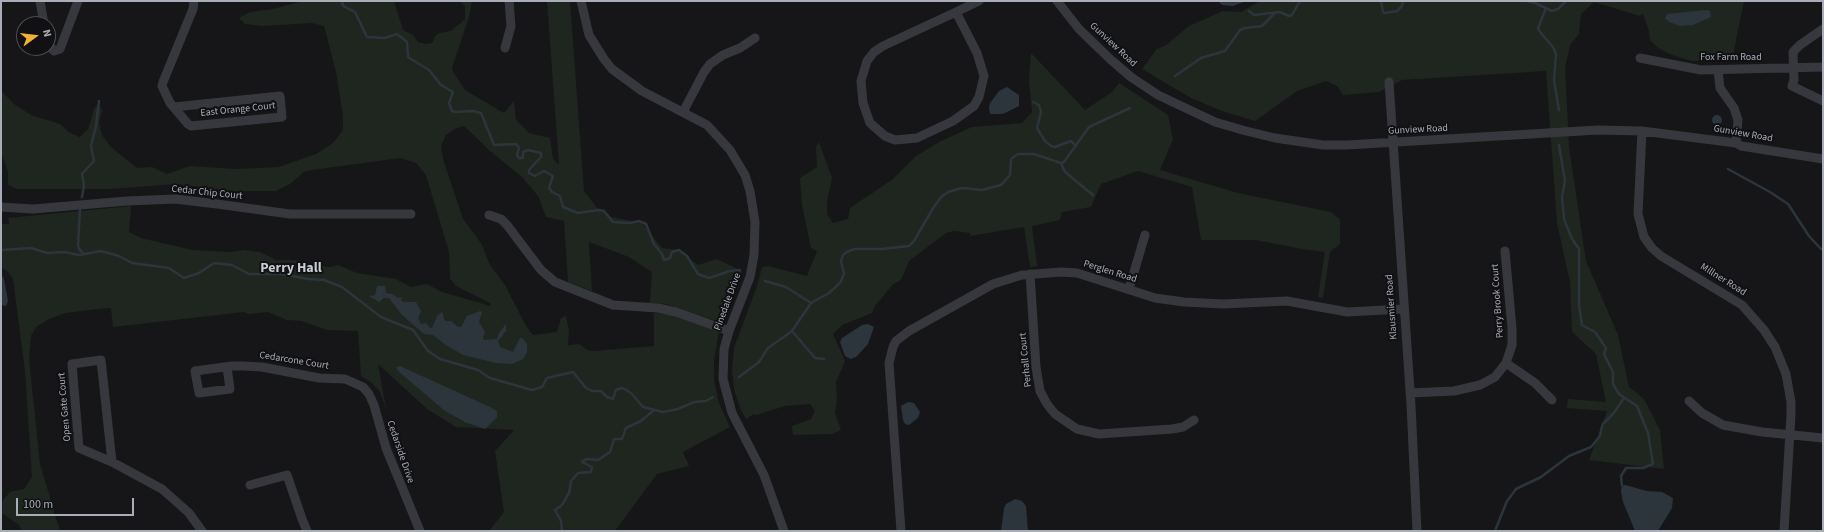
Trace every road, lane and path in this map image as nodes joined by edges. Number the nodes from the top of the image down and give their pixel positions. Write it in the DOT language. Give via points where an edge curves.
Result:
graph roads {
  1 [pos="40,1"];
  2 [pos="78,1"];
  3 [pos="194,1"];
  4 [pos="509,1"];
  5 [pos="580,1"];
  6 [pos="979,1"];
  7 [pos="1057,1"];
  8 [pos="956,12"];
  9 [pos="43,16"];
  10 [pos="1823,29"];
  11 [pos="755,38"];
  12 [pos="505,48"];
  13 [pos="56,50"];
  14 [pos="1640,58"];
  15 [pos="1823,67"];
  16 [pos="1793,68"];
  17 [pos="1718,70"];
  18 [pos="1389,82"];
  19 [pos="1823,101"];
  20 [pos="174,108"];
  21 [pos="683,112"];
  22 [pos="1642,131"];
  23 [pos="1392,143"];
  24 [pos="1736,143"];
  25 [pos="1823,159"];
  26 [pos="1,207"];
  27 [pos="411,214"];
  28 [pos="489,215"];
  29 [pos="1145,235"];
  30 [pos="1505,251"];
  31 [pos="1030,274"];
  32 [pos="1128,289"];
  33 [pos="1403,309"];
  34 [pos="729,331"];
  35 [pos="1506,363"];
  36 [pos="227,367"];
  37 [pos="357,383"];
  38 [pos="1410,393"];
  39 [pos="1552,400"];
  40 [pos="1689,401"];
  41 [pos="1194,420"];
  42 [pos="1790,435"];
  43 [pos="1823,438"];
  44 [pos="112,462"];
  45 [pos="250,485"];
  46 [pos="202,531"];
  47 [pos="307,531"];
  48 [pos="420,531"];
  49 [pos="784,531"];
  50 [pos="901,531"];
  51 [pos="1417,531"];
  52 [pos="1784,531"];
  1 -- 9 [label="street"];
  2 -- 13 [label="street" via="60,49"];
  3 -- 20 [label="street, East Orange Court" via="162,86"];
  4 -- 12 [label="street" via="511,26"];
  5 -- 21 [label="street, Pinedale Drive" via="589,35 612,69 642,91"];
  6 -- 8 [label="street"];
  7 -- 23 [label="street, Gunview Road" via="1094,44 1131,77 1158,95 1190,111 1246,131 1302,143"];
  8 -- 8 [label="street" via="984,76 974,106 953,121 917,138 895,140 885,136 870,123 863,103 861,81 867,61 883,46"];
  10 -- 16 [label="street" via="1796,48 1793,52"];
  11 -- 21 [label="street" via="710,64"];
  14 -- 17 [label="street, Fox Farm Road" via="1686,68"];
  15 -- 16 [label="street, Fox Farm Road"];
  16 -- 17 [label="street, Fox Farm Road"];
  16 -- 19 [label="street" via="1792,86"];
  17 -- 24 [label="street" via="1720,88 1734,108 1738,120"];
  18 -- 23 [label="street, Klausmier Road"];
  20 -- 20 [label="street, East Orange Court" via="191,126 282,117 280,96"];
  21 -- 34 [label="street, Pinedale Drive" via="707,125 723,140 738,161 750,191 754,222 754,255 750,277"];
  22 -- 23 [label="street, Gunview Road" via="1598,130"];
  22 -- 24 [label="street, Gunview Road"];
  22 -- 42 [label="street, Millner Road" via="1638,214 1644,238 1661,256 1742,305 1764,330 1781,361 1789,385"];
  23 -- 33 [label="street, Klausmier Road"];
  24 -- 25 [label="street, Gunview Road" via="1741,146"];
  26 -- 27 [label="street, Cedar Chip Court" via="34,209 175,199 290,214"];
  28 -- 34 [label="street" via="501,219 507,225 541,270 556,282 613,305 676,312"];
  29 -- 32 [label="street"];
  30 -- 35 [label="street, Perry Brook Court" via="1512,328 1512,345"];
  31 -- 32 [label="street, Perglen Road" via="1077,273"];
  31 -- 41 [label="street, Perhall Court" via="1039,385 1047,404 1055,414 1077,429 1099,434 1172,429 1183,427"];
  31 -- 50 [label="street, Perglen Road" via="1013,277 985,289 909,331 892,347 889,363"];
  32 -- 33 [label="street, Perglen Road" via="1156,298 1201,304 1287,301 1347,312"];
  33 -- 38 [label="street, Klausmier Road"];
  34 -- 49 [label="street, Pinedale Drive" via="722,364 727,398 734,419 764,475"];
  35 -- 38 [label="street, Perry Brook Court" via="1495,377 1480,385 1454,390"];
  35 -- 39 [label="street" via="1538,385"];
  36 -- 37 [label="street, Cedarcone Court" via="252,366 319,378 345,379"];
  37 -- 48 [label="street, Cedarside Drive" via="369,394 374,405 386,448"];
  38 -- 51 [label="street, Klausmier Road"];
  40 -- 42 [label="street" via="1705,416 1723,425"];
  42 -- 43 [label="street"];
  42 -- 52 [label="street, Millner Road"];
  44 -- 44 [label="street, Open Gate Court" via="79,448 72,364 101,360"];
  44 -- 46 [label="street, Open Gate Court" via="162,489 189,513"];
  45 -- 47 [label="street" via="287,475"];
}
